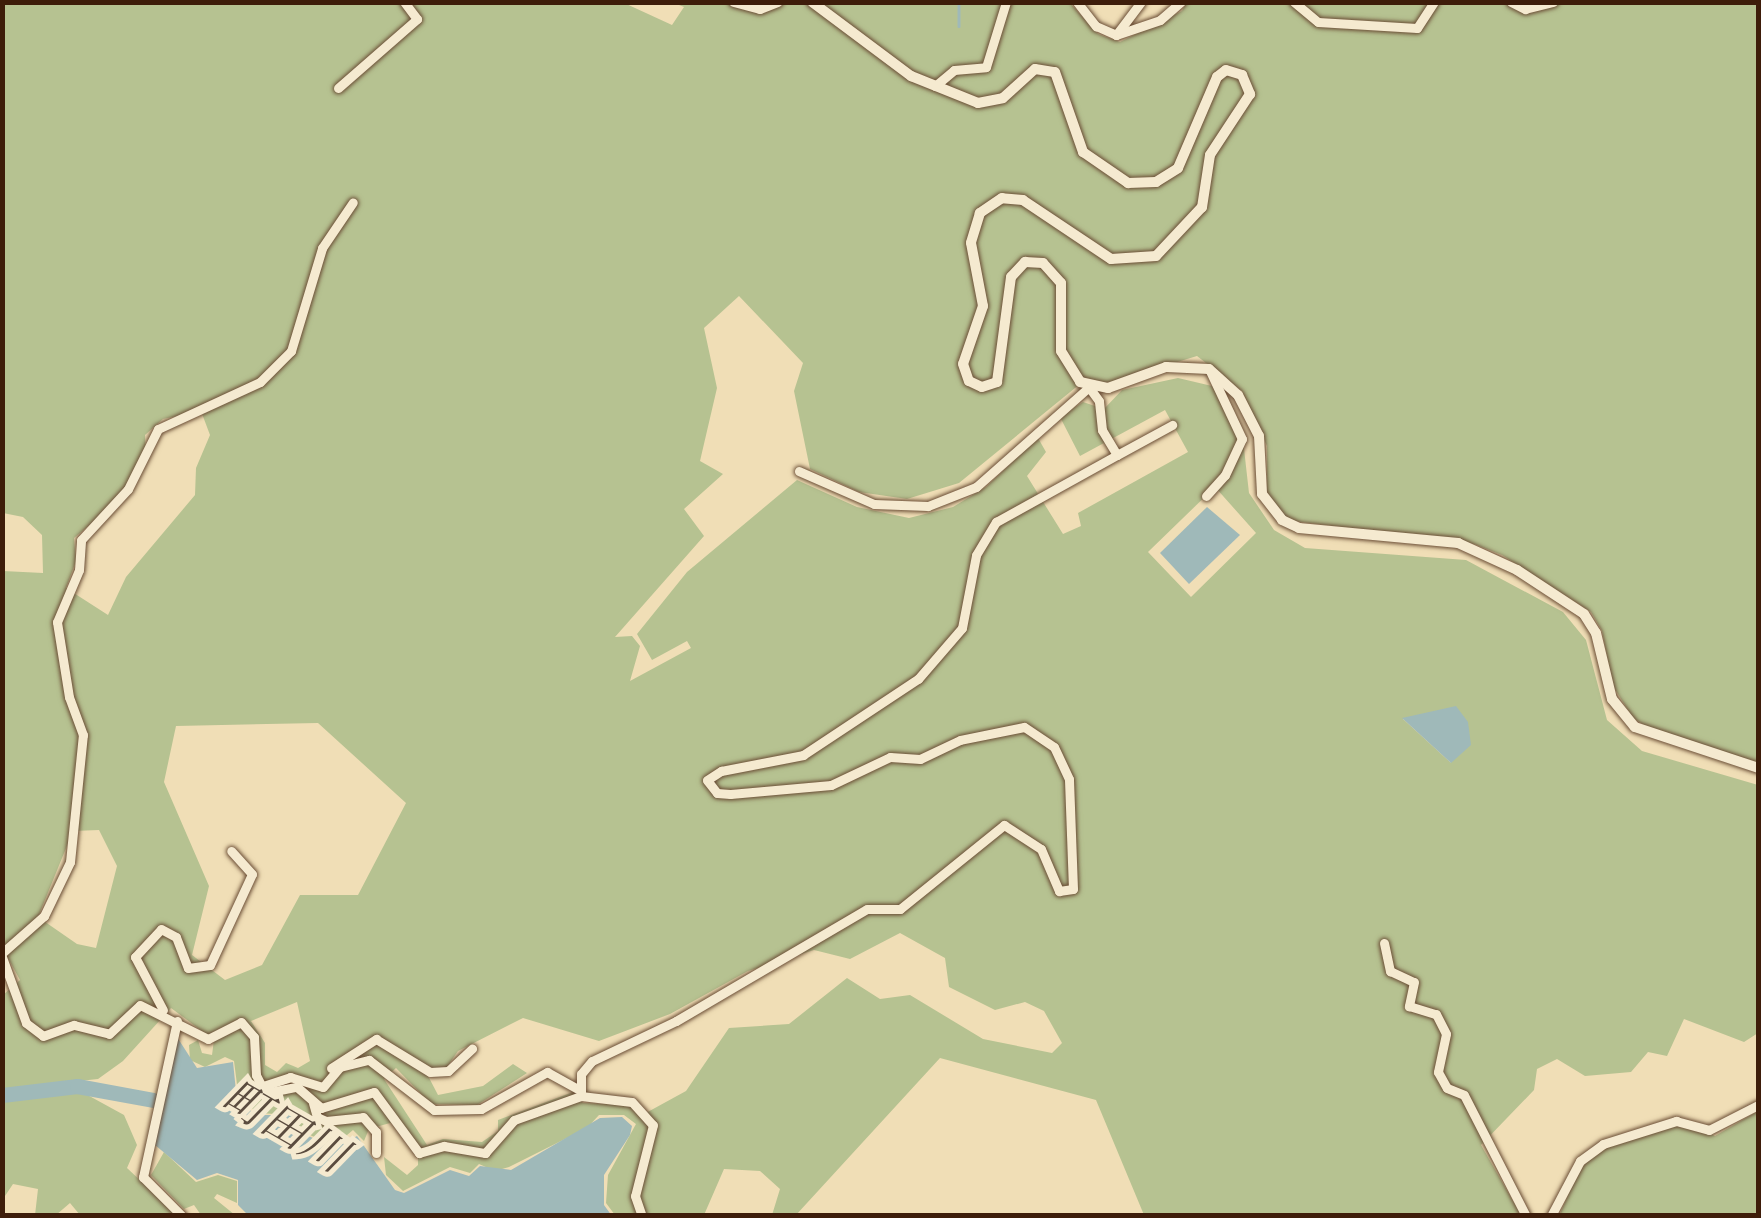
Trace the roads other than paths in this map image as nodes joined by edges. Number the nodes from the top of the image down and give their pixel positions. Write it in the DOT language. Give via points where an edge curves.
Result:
graph roads {
  1 [pos="404,2"];
  2 [pos="734,2"];
  3 [pos="778,2"];
  4 [pos="812,2"];
  5 [pos="1006,2"];
  6 [pos="1077,2"];
  7 [pos="1140,2"];
  8 [pos="1181,2"];
  9 [pos="1294,2"];
  10 [pos="1434,2"];
  11 [pos="1511,2"];
  12 [pos="1553,2"];
  13 [pos="1116,36"];
  14 [pos="936,86"];
  15 [pos="338,88"];
  16 [pos="353,202"];
  17 [pos="1209,369"];
  18 [pos="1089,387"];
  19 [pos="1172,425"];
  20 [pos="1118,455"];
  21 [pos="799,472"];
  22 [pos="1206,496"];
  23 [pos="1758,768"];
  24 [pos="230,850"];
  25 [pos="1384,943"];
  26 [pos="2,955"];
  27 [pos="164,1012"];
  28 [pos="177,1022"];
  29 [pos="472,1050"];
  30 [pos="332,1074"];
  31 [pos="260,1088"];
  32 [pos="580,1093"];
  33 [pos="313,1103"];
  34 [pos="1758,1106"];
  35 [pos="376,1152"];
  36 [pos="182,1216"];
  37 [pos="642,1216"];
  38 [pos="1526,1216"];
  39 [pos="1551,1216"];
  1 -- 15 [label="street" via="417,19"];
  2 -- 3 [label="street" via="760,10"];
  4 -- 14 [label="street" via="890,63"];
  5 -- 14 [label="street" via="986,67 954,70"];
  6 -- 13 [label="street" via="1096,26"];
  7 -- 13 [label="street"];
  8 -- 13 [label="street" via="1160,20"];
  9 -- 10 [label="street" via="1318,22 1417,28"];
  11 -- 12 [label="street" via="1525,9"];
  14 -- 18 [label="street" via="990,104 1035,69 1055,72 1083,152 1114,178 1145,184 1178,168 1217,77 1233,70 1248,84 1243,106 1210,155 1202,207 1156,256 1111,260 1012,198 990,204 974,220 971,243 983,306 963,364 969,381 989,387 1000,376 1011,277 1034,261 1061,283 1061,351 1072,376"];
  16 -- 26 [label="street" via="322,248 291,351 260,382 232,389 193,418 158,429 128,489 81,540 79,570 58,622 69,697 83,735 70,862 44,916"];
  17 -- 18 [label="street" via="1182,365 1108,388"];
  17 -- 22 [label="street" via="1242,439 1226,475"];
  17 -- 23 [label="street" via="1238,396 1259,436 1262,494 1282,520 1299,528 1458,543 1517,570 1584,614 1596,633 1612,699 1635,727"];
  18 -- 20 [label="street"];
  18 -- 21 [label="street" via="976,486 928,506 874,504"];
  19 -- 20 [label="street"];
  20 -- 32 [label="street" via="996,522 976,556 962,628 905,689 803,755 721,771 707,780 717,793 730,794 831,785 890,756 920,758 960,740 1024,727 1054,747 1070,779 1076,851 1070,894 1055,886 1040,849 1004,825 900,910 867,909 676,1021 592,1061"];
  24 -- 27 [label="street" via="252,874 210,965 188,968 176,937 161,928 135,957"];
  25 -- 38 [label="street" via="1390,971 1414,982 1409,1006 1436,1014 1446,1034 1438,1072 1447,1088 1464,1095"];
  26 -- 27 [label="street" via="26,1023 43,1036 85,1024 110,1034 140,1005"];
  27 -- 28 [label="street"];
  28 -- 31 [label="street" via="208,1040 232,1022 250,1028"];
  28 -- 36 [label="street" via="143,1178"];
  29 -- 30 [label="street" via="448,1071 430,1072 376,1039 352,1050"];
  30 -- 31 [label="street" via="322,1087 290,1077"];
  30 -- 32 [label="street" via="369,1060 434,1110 482,1110 548,1072"];
  31 -- 33 [label="street" via="272,1094 297,1086"];
  32 -- 33 [label="street" via="514,1120 485,1153 444,1146 420,1153 374,1092 333,1107"];
  32 -- 37 [label="street" via="632,1102 649,1114 652,1142 634,1196"];
  33 -- 35 [label="street" via="316,1117 326,1120 364,1117 376,1132"];
  34 -- 39 [label="street" via="1709,1130 1676,1121 1603,1144 1580,1161"];
}
